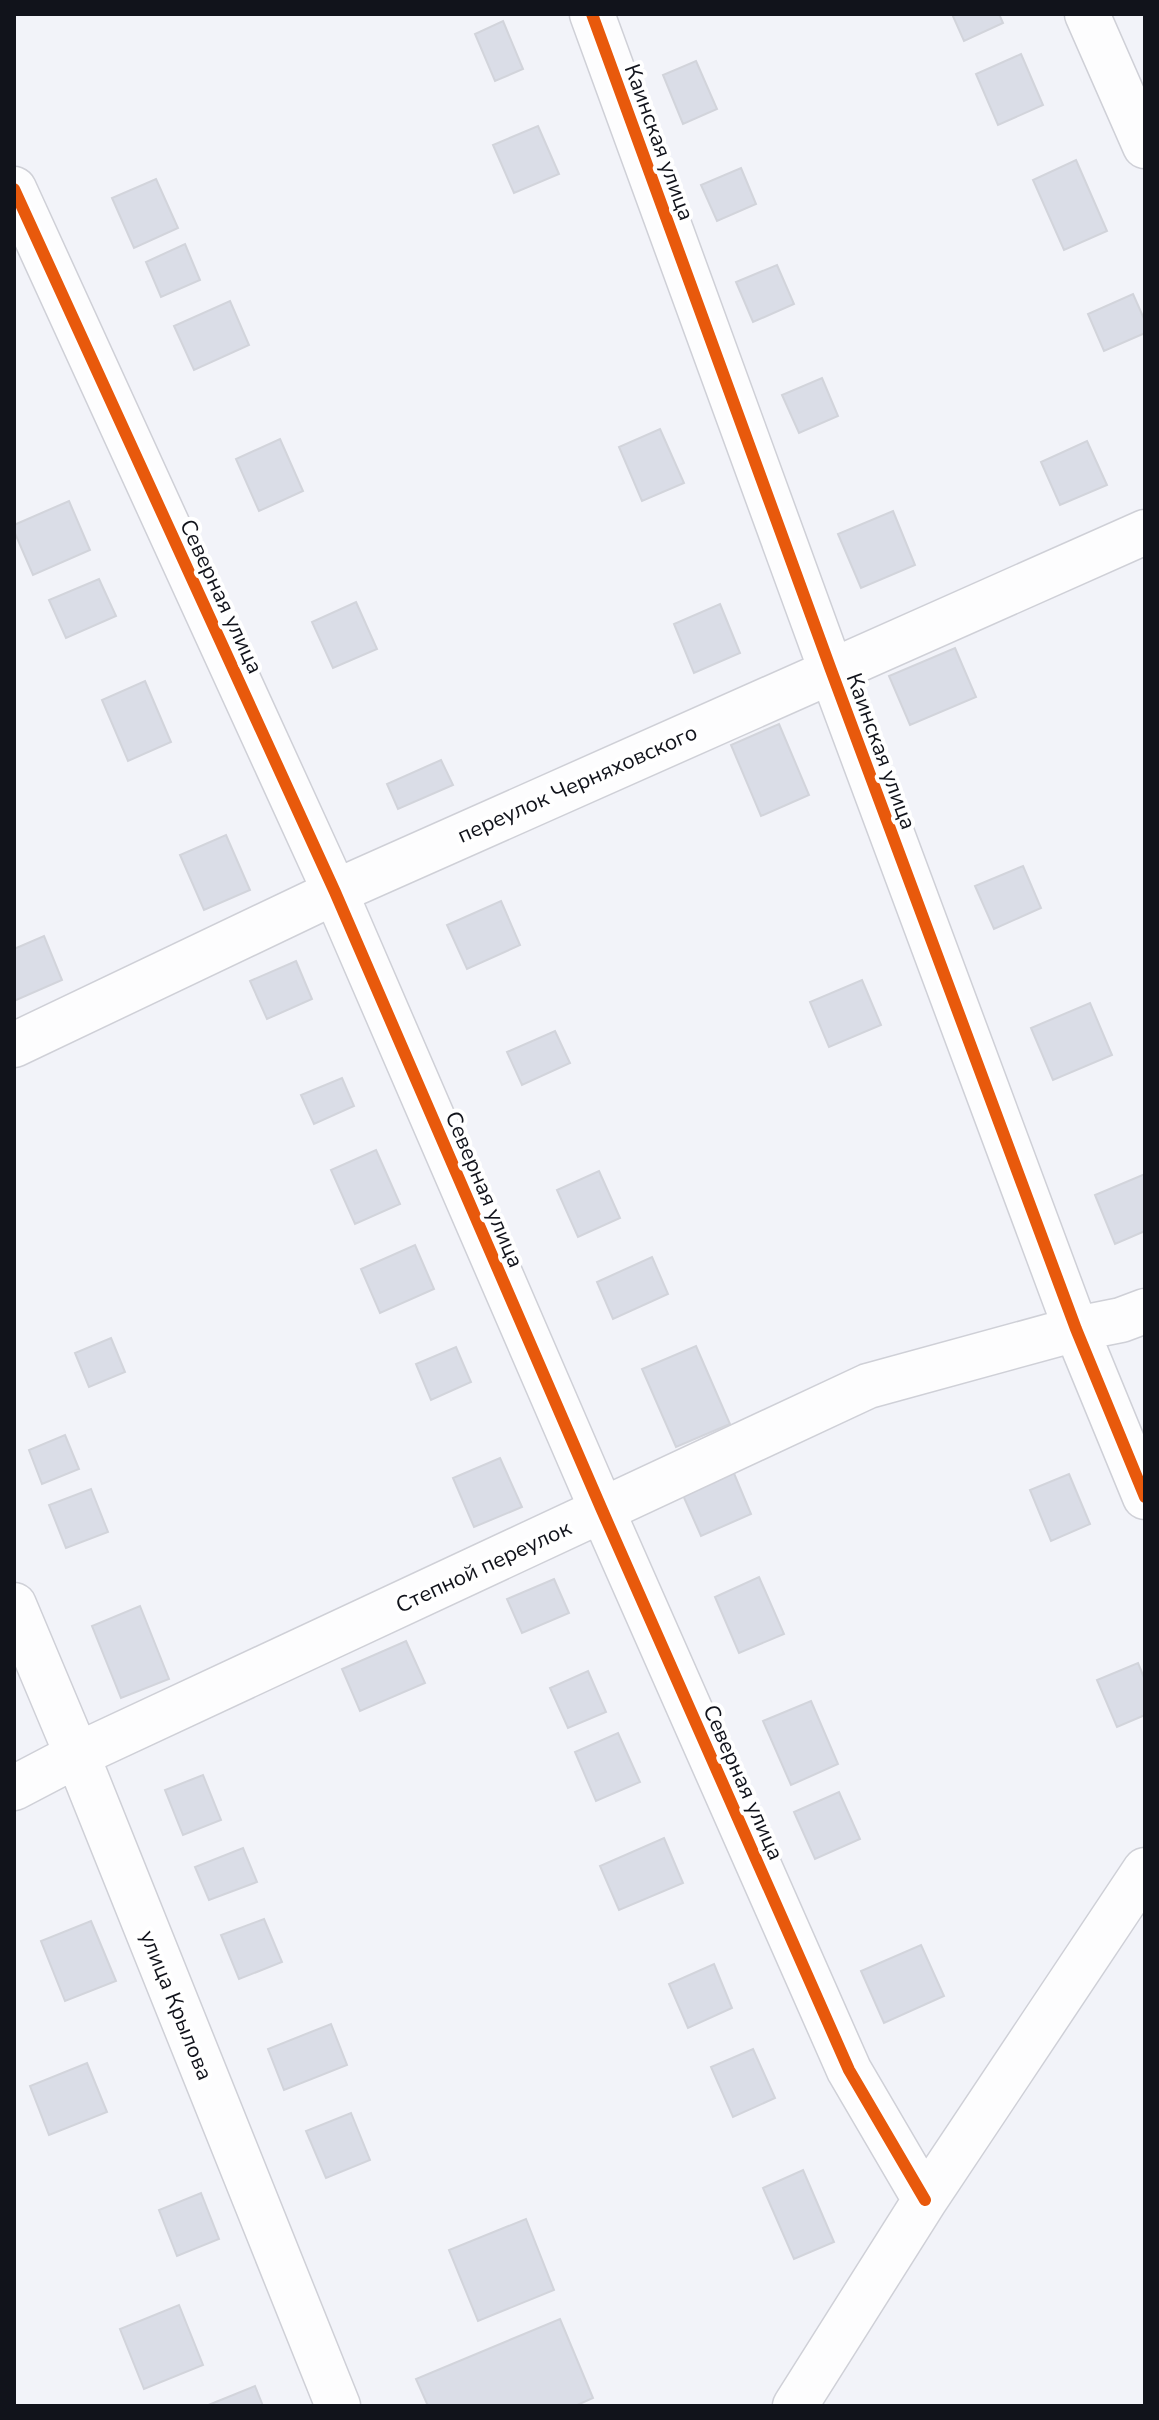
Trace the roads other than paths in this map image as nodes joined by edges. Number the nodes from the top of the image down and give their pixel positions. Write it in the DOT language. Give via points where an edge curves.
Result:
graph roads {
  1 [pos="592,14"];
  2 [pos="1087,14"];
  3 [pos="1145,146"];
  4 [pos="14,189"];
  5 [pos="1145,532"];
  6 [pos="831,670"];
  7 [pos="335,892"];
  8 [pos="14,1045"];
  9 [pos="1145,1311"];
  10 [pos="1076,1329"];
  11 [pos="1145,1497"];
  12 [pos="602,1510"];
  13 [pos="14,1605"];
  14 [pos="77,1755"];
  15 [pos="14,1788"];
  16 [pos="1145,1870"];
  17 [pos="925,2200"];
  18 [pos="338,2406"];
  19 [pos="795,2406"];
  1 -- 6 [label="street, Каинская улица"];
  2 -- 3 [label="street"];
  4 -- 7 [label="street, Северная улица"];
  5 -- 6 [label="street, переулок Черняховского"];
  6 -- 7 [label="street, переулок Черняховского"];
  6 -- 10 [label="street, Каинская улица"];
  7 -- 8 [label="street, переулок Черняховского"];
  7 -- 12 [label="street, Северная улица"];
  9 -- 10 [label="street, Степной переулок"];
  10 -- 11 [label="street, Каинская улица"];
  10 -- 12 [label="street, Степной переулок" via="868,1386"];
  12 -- 14 [label="street, Степной переулок"];
  12 -- 17 [label="street, Северная улица" via="849,2070"];
  13 -- 14 [label="street, улица Крылова"];
  14 -- 15 [label="street, Степной переулок"];
  14 -- 18 [label="street, улица Крылова"];
  16 -- 17 [label="street"];
  17 -- 19 [label="street"];
}
